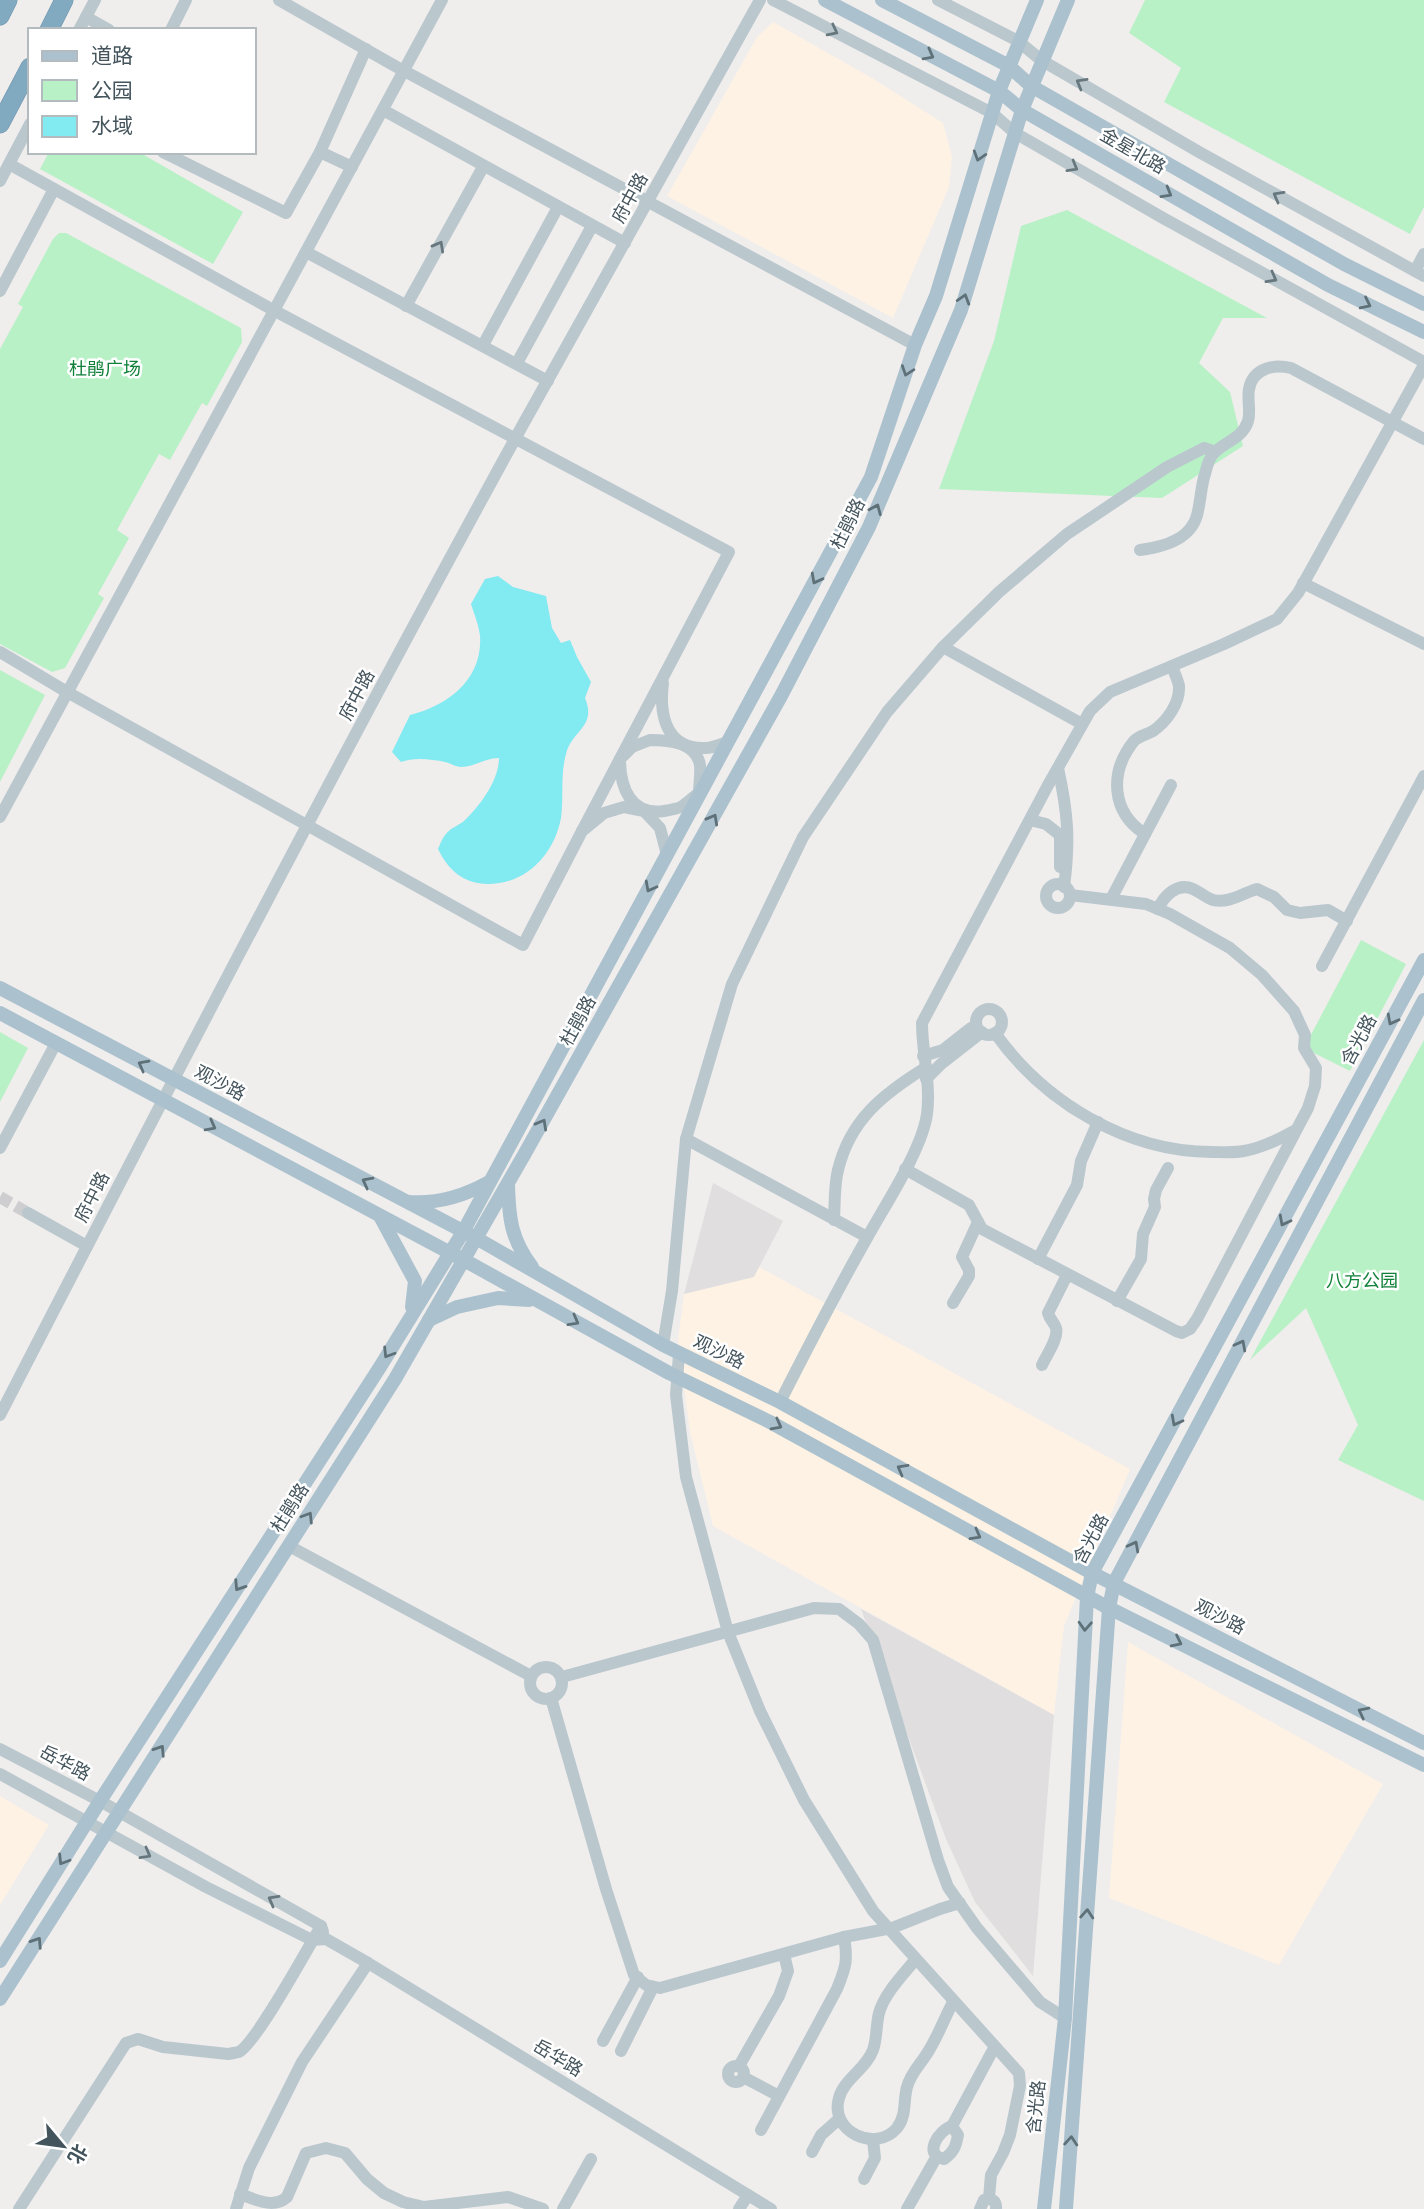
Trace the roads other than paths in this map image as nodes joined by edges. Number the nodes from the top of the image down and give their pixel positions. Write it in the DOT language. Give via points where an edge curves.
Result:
graph roads {
  1 [pos="8,0"];
  2 [pos="64,0"];
  3 [pos="94,0"];
  4 [pos="186,0"];
  5 [pos="279,0"];
  6 [pos="442,0"];
  7 [pos="760,0"];
  8 [pos="772,0"];
  9 [pos="825,0"];
  10 [pos="882,0"];
  11 [pos="938,0"];
  12 [pos="1037,0"];
  13 [pos="1068,0"];
  14 [pos="0,16"];
  15 [pos="86,17"];
  16 [pos="50,28"];
  17 [pos="80,28"];
  18 [pos="105,28"];
  19 [pos="172,28"];
  20 [pos="1018,41"];
  21 [pos="366,50"];
  22 [pos="1041,60"];
  23 [pos="1009,66"];
  24 [pos="28,70"];
  25 [pos="404,70"];
  26 [pos="1031,86"];
  27 [pos="999,92"];
  28 [pos="383,110"];
  29 [pos="1022,110"];
  30 [pos="992,113"];
  31 [pos="0,124"];
  32 [pos="28,128"];
  33 [pos="1015,133"];
  34 [pos="320,152"];
  35 [pos="167,154"];
  36 [pos="9,164"];
  37 [pos="352,167"];
  38 [pos="483,167"];
  39 [pos="0,181"];
  40 [pos="54,189"];
  41 [pos="648,202"];
  42 [pos="558,207"];
  43 [pos="592,226"];
  44 [pos="625,243"];
  45 [pos="306,252"];
  46 [pos="1424,254"];
  47 [pos="1419,274"];
  48 [pos="0,291"];
  49 [pos="1424,303"];
  50 [pos="406,306"];
  51 [pos="275,311"];
  52 [pos="1424,332"];
  53 [pos="483,345"];
  54 [pos="915,345"];
  55 [pos="517,363"];
  56 [pos="1424,364"];
  57 [pos="548,381"];
  58 [pos="1393,422"];
  59 [pos="516,439"];
  60 [pos="1424,439"];
  61 [pos="1213,454"];
  62 [pos="1140,550"];
  63 [pos="1303,583"];
  64 [pos="1424,644"];
  65 [pos="943,647"];
  66 [pos="0,652"];
  67 [pos="1172,666"];
  68 [pos="664,674"];
  69 [pos="67,692"];
  70 [pos="1082,724"];
  71 [pos="727,742"];
  72 [pos="689,747"];
  73 [pos="620,760"];
  74 [pos="1058,768"];
  75 [pos="1424,776"];
  76 [pos="1171,785"];
  77 [pos="699,793"];
  78 [pos="644,811"];
  79 [pos="0,817"];
  80 [pos="1030,820"];
  81 [pos="307,825"];
  82 [pos="582,831"];
  83 [pos="1145,834"];
  84 [pos="667,855"];
  85 [pos="1064,889"];
  86 [pos="1111,899"];
  87 [pos="1158,909"];
  88 [pos="1347,921"];
  89 [pos="1424,960"];
  90 [pos="1322,966"];
  91 [pos="0,988"];
  92 [pos="1424,1000"];
  93 [pos="0,1013"];
  94 [pos="984,1030"];
  95 [pos="56,1042"];
  96 [pos="925,1068"];
  97 [pos="173,1080"];
  98 [pos="162,1099"];
  99 [pos="1098,1122"];
  100 [pos="1294,1131"];
  101 [pos="686,1139"];
  102 [pos="0,1148"];
  103 [pos="1168,1168"];
  104 [pos="905,1169"];
  105 [pos="491,1181"];
  106 [pos="508,1183"];
  107 [pos="405,1202"];
  108 [pos="28,1213"];
  109 [pos="380,1216"];
  110 [pos="834,1220"];
  111 [pos="978,1222"];
  112 [pos="470,1235"];
  113 [pos="867,1237"];
  114 [pos="87,1246"];
  115 [pos="450,1254"];
  116 [pos="1038,1259"];
  117 [pos="464,1261"];
  118 [pos="535,1272"];
  119 [pos="1068,1275"];
  120 [pos="536,1300"];
  121 [pos="1117,1300"];
  122 [pos="953,1303"];
  123 [pos="409,1320"];
  124 [pos="429,1320"];
  125 [pos="663,1345"];
  126 [pos="679,1354"];
  127 [pos="1042,1366"];
  128 [pos="677,1377"];
  129 [pos="3,1400"];
  130 [pos="780,1402"];
  131 [pos="0,1415"];
  132 [pos="289,1546"];
  133 [pos="1092,1573"];
  134 [pos="1114,1583"];
  135 [pos="1087,1597"];
  136 [pos="1109,1608"];
  137 [pos="728,1632"];
  138 [pos="531,1676"];
  139 [pos="562,1677"];
  140 [pos="551,1698"];
  141 [pos="1424,1743"];
  142 [pos="0,1749"];
  143 [pos="1424,1765"];
  144 [pos="0,1774"];
  145 [pos="100,1801"];
  146 [pos="119,1812"];
  147 [pos="87,1822"];
  148 [pos="107,1833"];
  149 [pos="960,1903"];
  150 [pos="321,1926"];
  151 [pos="887,1929"];
  152 [pos="844,1937"];
  153 [pos="326,1939"];
  154 [pos="312,1940"];
  155 [pos="784,1954"];
  156 [pos="915,1960"];
  157 [pos="0,1961"];
  158 [pos="368,1963"];
  159 [pos="638,1978"];
  160 [pos="653,1987"];
  161 [pos="0,1999"];
  162 [pos="953,2002"];
  163 [pos="1065,2018"];
  164 [pos="603,2041"];
  165 [pos="994,2048"];
  166 [pos="621,2050"];
  167 [pos="779,2096"];
  168 [pos="839,2119"];
  169 [pos="761,2130"];
  170 [pos="873,2140"];
  171 [pos="812,2152"];
  172 [pos="590,2159"];
  173 [pos="864,2179"];
  174 [pos="240,2194"];
  175 [pos="748,2194"];
  176 [pos="988,2205"];
  177 [pos="19,2209"];
  178 [pos="236,2209"];
  179 [pos="544,2209"];
  180 [pos="564,2209"];
  181 [pos="739,2209"];
  182 [pos="771,2209"];
  183 [pos="907,2209"];
  184 [pos="1044,2209"];
  185 [pos="1066,2209"];
  1 -- 14 [label="highway"];
  2 -- 16 [label="highway"];
  3 -- 15 [label="street"];
  4 -- 19 [label="street"];
  5 -- 21 [label="street"];
  6 -- 25 [label="street"];
  7 -- 41 [label="street, 府中路"];
  8 -- 30 [label="street, one-way"];
  9 -- 27 [label="main road, 金星北路, one-way"];
  10 -- 23 [label="main road, 金星北路"];
  11 -- 20 [label="street"];
  12 -- 20 [label="main road, 杜鹃路"];
  13 -- 22 [label="main road, 杜鹃路"];
  15 -- 17 [label="street"];
  15 -- 18 [label="street"];
  20 -- 22 [label="street"];
  20 -- 23 [label="main road, 杜鹃路"];
  21 -- 25 [label="street"];
  21 -- 34 [label="street"];
  22 -- 26 [label="main road, 杜鹃路"];
  47 -- 22 [label="street, one-way"];
  23 -- 26 [label="main road, 金星北路"];
  23 -- 27 [label="main road, 杜鹃路"];
  24 -- 31 [label="highway"];
  25 -- 28 [label="street"];
  25 -- 41 [label="street"];
  26 -- 29 [label="main road, 杜鹃路"];
  26 -- 49 [label="main road, 金星北路" via="1343,264"];
  27 -- 29 [label="main road, 金星北路"];
  27 -- 30 [label="main road, 杜鹃路"];
  28 -- 37 [label="street"];
  28 -- 38 [label="street"];
  29 -- 33 [label="main road, 杜鹃路"];
  29 -- 52 [label="main road, 金星北路, one-way" via="1328,285"];
  30 -- 33 [label="street"];
  30 -- 54 [label="main road, 杜鹃路, one-way" via="936,296"];
  32 -- 36 [label="street"];
  33 -- 56 [label="street, one-way"];
  106 -- 33 [label="main road, 杜鹃路, one-way" via="781,696 869,527 961,310"];
  34 -- 35 [label="street" via="286,213"];
  34 -- 37 [label="street"];
  36 -- 39 [label="street"];
  36 -- 40 [label="street"];
  37 -- 45 [label="street"];
  38 -- 42 [label="street"];
  50 -- 38 [label="street, one-way"];
  40 -- 48 [label="street"];
  40 -- 51 [label="street"];
  41 -- 44 [label="street, 府中路"];
  41 -- 54 [label="street"];
  42 -- 43 [label="street"];
  42 -- 53 [label="street"];
  43 -- 44 [label="street"];
  43 -- 55 [label="street"];
  44 -- 57 [label="street, 府中路"];
  45 -- 50 [label="street"];
  45 -- 51 [label="street"];
  46 -- 47 [label="street"];
  50 -- 53 [label="street"];
  51 -- 59 [label="street"];
  51 -- 69 [label="street"];
  53 -- 55 [label="street"];
  54 -- 71 [label="main road, 杜鹃路, one-way" via="870,477"];
  55 -- 57 [label="street"];
  56 -- 58 [label="street"];
  57 -- 59 [label="street, 府中路"];
  58 -- 60 [label="street"];
  58 -- 61 [label="street" via="1277,365 1253,378 1248,423"];
  58 -- 63 [label="street"];
  59 -- 68 [label="street" via="729,552"];
  59 -- 81 [label="street, 府中路"];
  61 -- 62 [label="street" via="1200,491 1198,514 1188,531 1162,548"];
  61 -- 65 [label="street" via="1204,449 1167,467 1067,534"];
  63 -- 64 [label="street"];
  63 -- 67 [label="street" via="1277,619"];
  65 -- 70 [label="street"];
  65 -- 101 [label="street" via="887,712 803,837 732,984"];
  66 -- 69 [label="street"];
  67 -- 70 [label="street" via="1111,692"];
  67 -- 83 [label="street" via="1179,687 1175,704 1167,719 1136,738 1119,767 1117,797 1124,816"];
  68 -- 72 [label="street" via="662,716 672,736"];
  68 -- 73 [label="street"];
  69 -- 79 [label="street"];
  69 -- 81 [label="street"];
  70 -- 74 [label="street"];
  71 -- 72 [label="street" via="708,749"];
  71 -- 77 [label="main road, 杜鹃路"];
  72 -- 73 [label="street" via="650,740 632,747"];
  72 -- 77 [label="street" via="699,762"];
  73 -- 78 [label="street" via="623,786"];
  73 -- 82 [label="street"];
  74 -- 80 [label="street"];
  74 -- 85 [label="street" via="1069,849"];
  75 -- 88 [label="street"];
  76 -- 83 [label="street"];
  77 -- 78 [label="street" via="680,808"];
  77 -- 84 [label="main road, 杜鹃路"];
  78 -- 82 [label="street" via="624,807 604,813"];
  78 -- 84 [label="street" via="660,828"];
  80 -- 85 [label="street" via="1046,824 1060,835"];
  80 -- 96 [label="street" via="922,1023"];
  81 -- 82 [label="street" via="523,945"];
  81 -- 97 [label="street, 府中路"];
  83 -- 86 [label="street"];
  84 -- 105 [label="main road, 杜鹃路, one-way"];
  85 -- 86 [label="street"];
  86 -- 87 [label="street"];
  87 -- 88 [label="street" via="1164,897 1178,888 1190,887 1213,900 1228,900 1257,889 1287,910 1328,910"];
  87 -- 100 [label="street" via="1230,948 1294,1011 1305,1035 1304,1048 1316,1068 1308,1108"];
  88 -- 90 [label="street"];
  89 -- 133 [label="main road, 含光路, one-way"];
  97 -- 91 [label="main road, 观沙路, one-way"];
  134 -- 92 [label="main road, 含光路, one-way"];
  93 -- 95 [label="main road"];
  94 -- 96 [label="street" via="941,1065"];
  94 -- 96 [label="street" via="967,1033"];
  94 -- 99 [label="street" via="1037,1081"];
  95 -- 98 [label="main road"];
  95 -- 102 [label="street"];
  96 -- 104 [label="street" via="927,1115"];
  96 -- 110 [label="street" via="864,1115 846,1144 837,1172"];
  97 -- 98 [label="street, 府中路"];
  107 -- 97 [label="main road, 观沙路, one-way"];
  98 -- 109 [label="main road, one-way"];
  98 -- 114 [label="street, 府中路"];
  99 -- 100 [label="street" via="1140,1141 1187,1152 1244,1152"];
  99 -- 116 [label="street" via="1080,1161 1077,1185"];
  100 -- 121 [label="street" via="1190,1329 1182,1334"];
  101 -- 110 [label="street"];
  101 -- 125 [label="street"];
  103 -- 121 [label="street" via="1156,1190 1141,1259"];
  104 -- 111 [label="street" via="969,1205"];
  104 -- 113 [label="street"];
  105 -- 107 [label="main road" via="445,1200"];
  105 -- 112 [label="main road, 杜鹃路"];
  106 -- 112 [label="main road, 杜鹃路"];
  106 -- 118 [label="main road" via="509,1216 518,1249"];
  107 -- 112 [label="main road, 观沙路"];
  108 -- 114 [label="street"];
  109 -- 115 [label="main road"];
  109 -- 123 [label="main road" via="415,1281"];
  110 -- 113 [label="street"];
  111 -- 116 [label="street" via="982,1229"];
  111 -- 122 [label="street" via="962,1257 969,1276"];
  112 -- 115 [label="main road, 杜鹃路"];
  112 -- 117 [label="main road, 杜鹃路"];
  112 -- 118 [label="main road, 观沙路"];
  113 -- 130 [label="street"];
  114 -- 129 [label="street, 府中路"];
  115 -- 117 [label="main road"];
  115 -- 123 [label="main road, 杜鹃路"];
  116 -- 119 [label="street"];
  117 -- 120 [label="main road"];
  117 -- 124 [label="main road, 杜鹃路"];
  118 -- 125 [label="main road, 观沙路"];
  119 -- 121 [label="street"];
  119 -- 127 [label="street" via="1048,1313 1057,1334"];
  120 -- 124 [label="main road" via="498,1297"];
  120 -- 128 [label="main road, one-way"];
  123 -- 145 [label="main road, 杜鹃路, one-way"];
  132 -- 124 [label="main road, 杜鹃路, one-way"];
  125 -- 126 [label="main road, 观沙路"];
  126 -- 128 [label="street"];
  126 -- 130 [label="main road, 观沙路"];
  128 -- 135 [label="main road, one-way" via="770,1422"];
  128 -- 137 [label="street" via="686,1477"];
  129 -- 131 [label="street, 府中路"];
  133 -- 130 [label="main road, 观沙路, one-way"];
  132 -- 138 [label="street"];
  146 -- 132 [label="main road, 杜鹃路, one-way"];
  133 -- 134 [label="main road, 观沙路"];
  133 -- 135 [label="main road, 含光路"];
  134 -- 136 [label="main road, 含光路"];
  141 -- 134 [label="main road, 观沙路, one-way"];
  135 -- 136 [label="main road"];
  135 -- 163 [label="main road, 含光路, one-way"];
  136 -- 143 [label="main road, one-way"];
  185 -- 136 [label="main road, 含光路, one-way"];
  137 -- 139 [label="street"];
  137 -- 149 [label="street" via="814,1608 839,1609 873,1640 938,1860"];
  137 -- 151 [label="street" via="760,1712 804,1800"];
  138 -- 139 [label="street" via="545,1666 555,1668"];
  138 -- 140 [label="street" via="530,1689 536,1697"];
  139 -- 140 [label="street" via="562,1687"];
  140 -- 159 [label="street" via="606,1889"];
  142 -- 145 [label="street, 岳华路"];
  144 -- 147 [label="street"];
  145 -- 146 [label="street, 岳华路"];
  145 -- 147 [label="main road, 杜鹃路"];
  146 -- 148 [label="main road, 杜鹃路"];
  150 -- 146 [label="street, 岳华路, one-way"];
  147 -- 148 [label="street"];
  147 -- 157 [label="main road, 杜鹃路, one-way"];
  148 -- 154 [label="street, one-way"];
  161 -- 148 [label="main road, 杜鹃路, one-way"];
  149 -- 151 [label="street"];
  149 -- 163 [label="street" via="1040,2002"];
  150 -- 153 [label="street"];
  150 -- 154 [label="street"];
  151 -- 152 [label="street"];
  151 -- 156 [label="street"];
  152 -- 155 [label="street"];
  152 -- 167 [label="street" via="846,1967"];
  153 -- 154 [label="street"];
  153 -- 158 [label="street, 岳华路"];
  154 -- 177 [label="street" via="239,2052 163,2047 138,2039 126,2043"];
  155 -- 160 [label="street"];
  155 -- 167 [label="street" via="788,1971 779,1996 741,2071"];
  156 -- 162 [label="street"];
  156 -- 168 [label="street" via="880,2010 873,2050 845,2085 839,2098"];
  158 -- 174 [label="street" via="302,2062"];
  158 -- 175 [label="street, 岳华路"];
  159 -- 160 [label="street"];
  159 -- 164 [label="street"];
  160 -- 166 [label="street"];
  162 -- 165 [label="street"];
  162 -- 170 [label="street" via="926,2056 912,2073 900,2125 889,2136"];
  163 -- 184 [label="main road, 含光路"];
  165 -- 176 [label="street" via="1019,2073 1020,2086 1010,2135 991,2175"];
  165 -- 183 [label="street" via="952,2126 938,2136 933,2146 937,2156"];
  167 -- 169 [label="street"];
  168 -- 170 [label="street" via="854,2135"];
  168 -- 171 [label="street" via="821,2135"];
  170 -- 173 [label="street" via="875,2158"];
  172 -- 180 [label="street"];
  174 -- 178 [label="street"];
  174 -- 179 [label="street" via="275,2205 281,2202 306,2153 326,2148 345,2153 384,2193 403,2202 424,2207 508,2197"];
  175 -- 181 [label="street"];
  175 -- 182 [label="street, 岳华路"];
}
